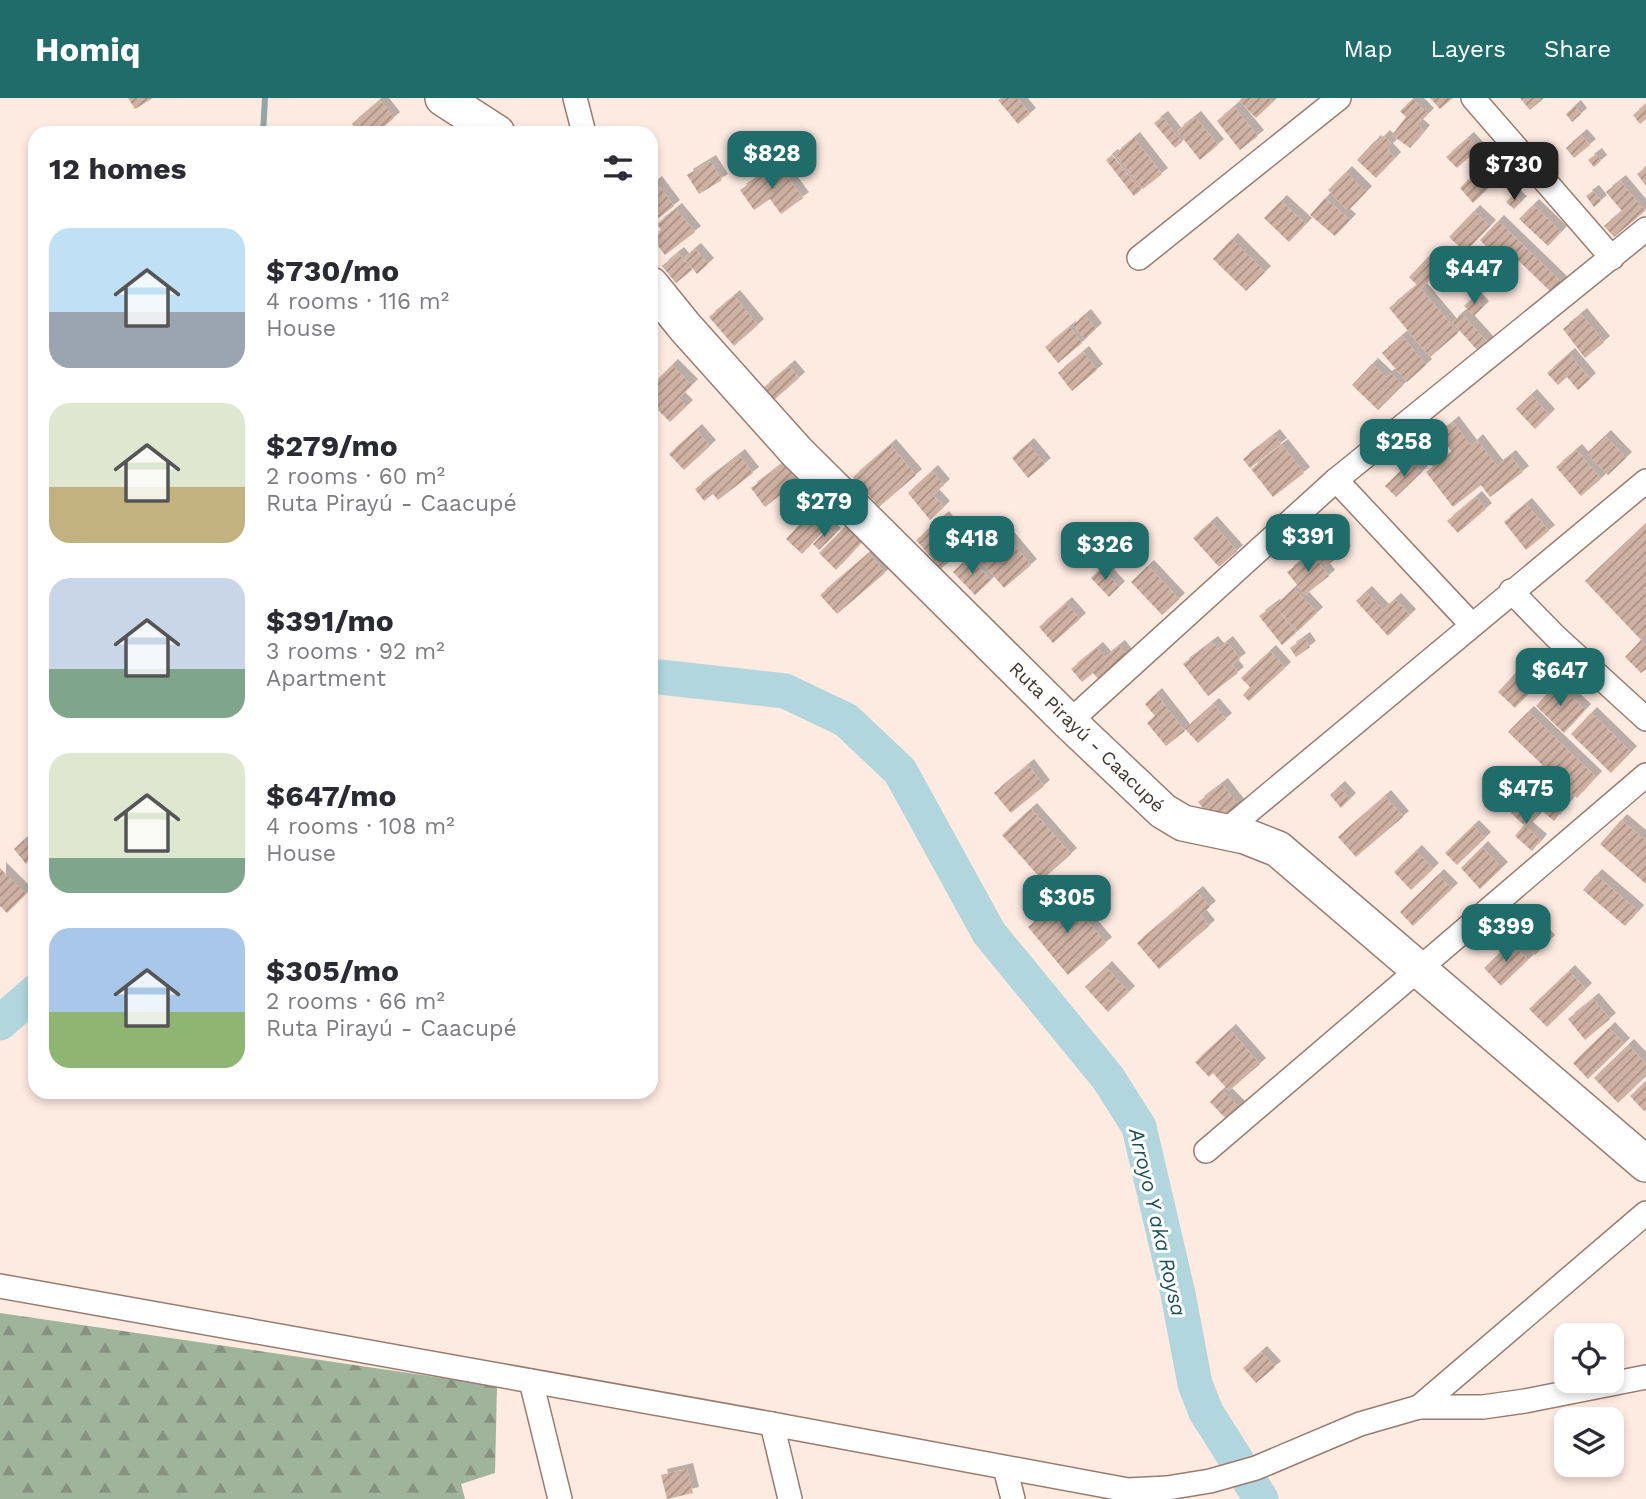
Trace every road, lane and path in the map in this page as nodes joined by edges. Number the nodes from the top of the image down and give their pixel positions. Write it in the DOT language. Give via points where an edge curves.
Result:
graph roads {
  1 [pos="443,98"];
  2 [pos="575,98"];
  3 [pos="1339,98"];
  4 [pos="1473,98"];
  5 [pos="486,126"];
  6 [pos="582,126"];
  7 [pos="1646,229"];
  8 [pos="1139,258"];
  9 [pos="1612,258"];
  10 [pos="658,294"];
  11 [pos="1336,480"];
  12 [pos="1646,481"];
  13 [pos="1511,591"];
  14 [pos="1471,624"];
  15 [pos="1646,719"];
  16 [pos="1069,722"];
  17 [pos="1646,775"];
  18 [pos="1224,832"];
  19 [pos="1418,971"];
  20 [pos="1206,1151"];
  21 [pos="1646,1164"];
  22 [pos="1646,1213"];
  23 [pos="10,1287"];
  24 [pos="0,1303"];
  25 [pos="1646,1377"];
  26 [pos="531,1381"];
  27 [pos="1419,1407"];
  28 [pos="772,1424"];
  29 [pos="1005,1468"];
  30 [pos="560,1499"];
  31 [pos="790,1499"];
  32 [pos="1013,1499"];
  1 -- 5 [label="main road"];
  2 -- 6 [label="street"];
  3 -- 8 [label="street"];
  4 -- 9 [label="street"];
  7 -- 9 [label="street"];
  9 -- 11 [label="street"];
  10 -- 16 [label="main road, Ruta Pirayú - Caacupé" via="797,452"];
  11 -- 14 [label="street"];
  11 -- 16 [label="street"];
  12 -- 13 [label="street"];
  13 -- 14 [label="street"];
  13 -- 15 [label="street"];
  14 -- 18 [label="street"];
  16 -- 18 [label="main road, Ruta Pirayú - Caacupé" via="1163,811 1183,823"];
  17 -- 19 [label="street"];
  18 -- 19 [label="main road, Ruta Pirayú - Caacupé" via="1278,849"];
  19 -- 20 [label="street"];
  19 -- 21 [label="main road, Ruta Pirayú - Caacupé"];
  22 -- 27 [label="street"];
  23 -- 24 [label="street"];
  23 -- 26 [label="street"];
  25 -- 27 [label="street" via="1483,1407"];
  26 -- 28 [label="street"];
  26 -- 30 [label="street"];
  27 -- 29 [label="street" via="1360,1424 1256,1468 1167,1488 1128,1490"];
  28 -- 29 [label="street"];
  28 -- 31 [label="street"];
  29 -- 32 [label="street"];
}
